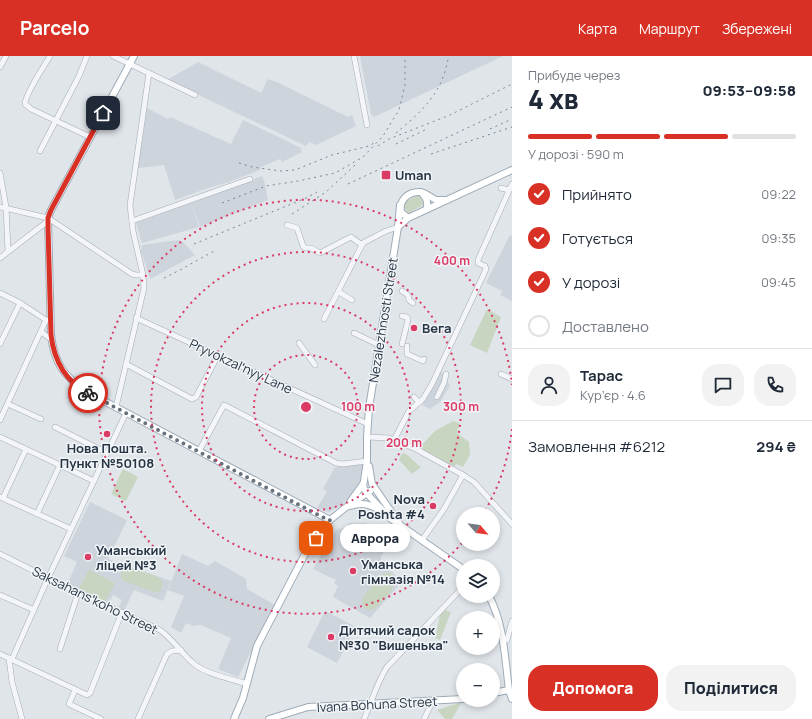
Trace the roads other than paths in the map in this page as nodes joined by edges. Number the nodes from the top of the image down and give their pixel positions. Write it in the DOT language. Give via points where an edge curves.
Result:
graph roads {
  1 [pos="6,56"];
  2 [pos="50,56"];
  3 [pos="87,56"];
  4 [pos="113,56"];
  5 [pos="134,56"];
  6 [pos="354,56"];
  7 [pos="130,64"];
  8 [pos="0,67"];
  9 [pos="149,73"];
  10 [pos="195,95"];
  11 [pos="56,121"];
  12 [pos="367,125"];
  13 [pos="90,137"];
  14 [pos="40,151"];
  15 [pos="512,170"];
  16 [pos="0,173"];
  17 [pos="250,179"];
  18 [pos="512,184"];
  19 [pos="501,188"];
  20 [pos="509,190"];
  21 [pos="420,192"];
  22 [pos="447,200"];
  23 [pos="400,205"];
  24 [pos="3,207"];
  25 [pos="427,209"];
  26 [pos="408,218"];
  27 [pos="48,220"];
  28 [pos="132,220"];
  29 [pos="287,225"];
  30 [pos="398,227"];
  31 [pos="362,245"];
  32 [pos="8,251"];
  33 [pos="0,258"];
  34 [pos="143,275"];
  35 [pos="402,291"];
  36 [pos="339,292"];
  37 [pos="0,293"];
  38 [pos="352,300"];
  39 [pos="20,303"];
  40 [pos="413,303"];
  41 [pos="402,316"];
  42 [pos="136,318"];
  43 [pos="324,319"];
  44 [pos="41,332"];
  45 [pos="354,333"];
  46 [pos="51,339"];
  47 [pos="299,343"];
  48 [pos="0,344"];
  49 [pos="379,345"];
  50 [pos="218,355"];
  51 [pos="424,359"];
  52 [pos="126,364"];
  53 [pos="315,366"];
  54 [pos="446,374"];
  55 [pos="501,374"];
  56 [pos="512,379"];
  57 [pos="414,398"];
  58 [pos="437,398"];
  59 [pos="419,402"];
  60 [pos="8,404"];
  61 [pos="116,407"];
  62 [pos="126,413"];
  63 [pos="41,419"];
  64 [pos="0,420"];
  65 [pos="368,424"];
  66 [pos="55,427"];
  67 [pos="0,437"];
  68 [pos="367,437"];
  69 [pos="394,440"];
  70 [pos="26,449"];
  71 [pos="199,451"];
  72 [pos="107,453"];
  73 [pos="368,462"];
  74 [pos="60,465"];
  75 [pos="462,475"];
  76 [pos="94,481"];
  77 [pos="372,484"];
  78 [pos="366,490"];
  79 [pos="2,498"];
  80 [pos="387,505"];
  81 [pos="345,508"];
  82 [pos="384,512"];
  83 [pos="37,514"];
  84 [pos="330,520"];
  85 [pos="512,524"];
  86 [pos="401,526"];
  87 [pos="71,529"];
  88 [pos="422,540"];
  89 [pos="0,554"];
  90 [pos="456,564"];
  91 [pos="48,578"];
  92 [pos="78,593"];
  93 [pos="456,594"];
  94 [pos="0,595"];
  95 [pos="492,603"];
  96 [pos="34,610"];
  97 [pos="122,612"];
  98 [pos="512,621"];
  99 [pos="507,640"];
  100 [pos="60,649"];
  101 [pos="181,650"];
  102 [pos="0,654"];
  103 [pos="10,658"];
  104 [pos="247,684"];
  105 [pos="75,690"];
  106 [pos="509,690"];
  107 [pos="500,692"];
  108 [pos="456,699"];
  109 [pos="512,699"];
  110 [pos="433,701"];
  111 [pos="371,704"];
  112 [pos="22,719"];
  113 [pos="101,719"];
  114 [pos="138,719"];
  115 [pos="234,719"];
  116 [pos="269,719"];
  117 [pos="364,719"];
  118 [pos="424,719"];
  1 -- 8 [label="street"];
  2 -- 11 [label="street" via="25,104"];
  3 -- 11 [label="street"];
  4 -- 7 [label="street"];
  5 -- 7 [label="main road"];
  6 -- 12 [label="street"];
  7 -- 9 [label="street"];
  7 -- 13 [label="main road"];
  9 -- 10 [label="street"];
  9 -- 28 [label="street" via="130,205"];
  11 -- 13 [label="street"];
  11 -- 14 [label="street"];
  13 -- 27 [label="main road"];
  15 -- 22 [label="main road"];
  16 -- 24 [label="street"];
  17 -- 28 [label="street"];
  18 -- 20 [label="street"];
  19 -- 20 [label="street"];
  20 -- 59 [label="street" via="478,260 486,269 432,384"];
  21 -- 22 [label="main road" via="436,200"];
  21 -- 23 [label="main road" via="414,192 404,198"];
  21 -- 25 [label="main road" via="427,198"];
  22 -- 25 [label="main road"];
  23 -- 26 [label="main road" via="401,212"];
  23 -- 30 [label="main road, Nezalezhnosti Street"];
  24 -- 27 [label="street"];
  24 -- 32 [label="street"];
  25 -- 26 [label="main road"];
  26 -- 30 [label="main road"];
  27 -- 32 [label="street"];
  27 -- 34 [label="street" via="132,274"];
  27 -- 46 [label="main road"];
  28 -- 34 [label="street"];
  29 -- 31 [label="street" via="297,228 302,246 320,254 351,237"];
  30 -- 31 [label="street" via="366,240"];
  30 -- 49 [label="main road, Nezalezhnosti Street"];
  31 -- 36 [label="street"];
  32 -- 33 [label="street"];
  34 -- 42 [label="street" via="144,288"];
  35 -- 40 [label="street"];
  36 -- 38 [label="street"];
  36 -- 43 [label="street"];
  37 -- 39 [label="street"];
  39 -- 44 [label="street" via="46,320"];
  39 -- 48 [label="street"];
  41 -- 51 [label="street" via="407,316 408,320 404,345 407,354 423,361"];
  42 -- 50 [label="street, Pryvokzalʹnyy Lane"];
  42 -- 52 [label="street"];
  44 -- 46 [label="street"];
  44 -- 60 [label="street"];
  45 -- 49 [label="street"];
  46 -- 61 [label="main road" via="52,348 63,371 85,391"];
  47 -- 53 [label="street"];
  49 -- 65 [label="main road, Nezalezhnosti Street"];
  50 -- 52 [label="street" via="196,397 192,399"];
  50 -- 65 [label="street, Pryvokzalʹnyy Lane"];
  52 -- 61 [label="street"];
  54 -- 58 [label="street"];
  55 -- 56 [label="street"];
  57 -- 59 [label="street"];
  59 -- 69 [label="street" via="409,411"];
  60 -- 63 [label="street"];
  60 -- 64 [label="street"];
  61 -- 62 [label="main road"];
  62 -- 71 [label="main road"];
  62 -- 72 [label="street"];
  65 -- 68 [label="main road, Nezalezhnosti Street"];
  66 -- 72 [label="street"];
  67 -- 70 [label="street"];
  68 -- 69 [label="street"];
  68 -- 73 [label="main road, Nezalezhnosti Street"];
  69 -- 75 [label="street" via="416,449"];
  70 -- 74 [label="street"];
  70 -- 79 [label="street"];
  71 -- 73 [label="street" via="224,404 336,463"];
  71 -- 84 [label="main road"];
  72 -- 76 [label="street"];
  73 -- 77 [label="main road, Nezalezhnosti Street"];
  73 -- 78 [label="main road, Nezalezhnosti Street"];
  73 -- 80 [label="main road, Nezalezhnosti Street"];
  74 -- 76 [label="street"];
  74 -- 83 [label="street"];
  75 -- 85 [label="street" via="474,482"];
  75 -- 88 [label="street" via="444,509"];
  76 -- 87 [label="street"];
  77 -- 78 [label="main road" via="373,488"];
  77 -- 78 [label="main road" via="368,481"];
  77 -- 80 [label="main road, Nezalezhnosti Street"];
  78 -- 81 [label="main road"];
  78 -- 81 [label="main road"];
  78 -- 82 [label="main road, Nezalezhnosti Street"];
  79 -- 83 [label="street"];
  80 -- 86 [label="main road, Nezalezhnosti Street"];
  81 -- 82 [label="main road" via="366,504"];
  81 -- 84 [label="main road"];
  82 -- 86 [label="main road, Nezalezhnosti Street"];
  83 -- 87 [label="street"];
  84 -- 104 [label="main road" via="306,552 266,628 255,653"];
  86 -- 88 [label="main road, Nezalezhnosti Street"];
  87 -- 91 [label="street"];
  88 -- 90 [label="main road, Nezalezhnosti Street"];
  89 -- 91 [label="street, Saksahansʹkoho Street"];
  91 -- 92 [label="street, Saksahansʹkoho Street"];
  91 -- 96 [label="street"];
  92 -- 97 [label="street, Saksahansʹkoho Street"];
  92 -- 100 [label="street"];
  93 -- 111 [label="street" via="387,667 377,685"];
  94 -- 96 [label="street"];
  95 -- 106 [label="main road" via="499,625"];
  96 -- 103 [label="street"];
  97 -- 101 [label="street, Saksahansʹkoho Street" via="160,630"];
  97 -- 105 [label="street" via="90,693 87,695"];
  98 -- 99 [label="street"];
  101 -- 104 [label="street, Saksahansʹkoho Street" via="200,668"];
  101 -- 114 [label="street" via="167,654"];
  102 -- 103 [label="street"];
  103 -- 105 [label="street"];
  103 -- 112 [label="street" via="9,668"];
  104 -- 115 [label="main road"];
  105 -- 113 [label="street" via="70,704"];
  106 -- 107 [label="main road"];
  106 -- 109 [label="main road"];
  108 -- 110 [label="main road, Ivana Bohuna Street"];
  110 -- 111 [label="main road, Ivana Bohuna Street"];
  110 -- 118 [label="street"];
  111 -- 116 [label="main road, Ivana Bohuna Street" via="308,707"];
  111 -- 117 [label="street"];
}
